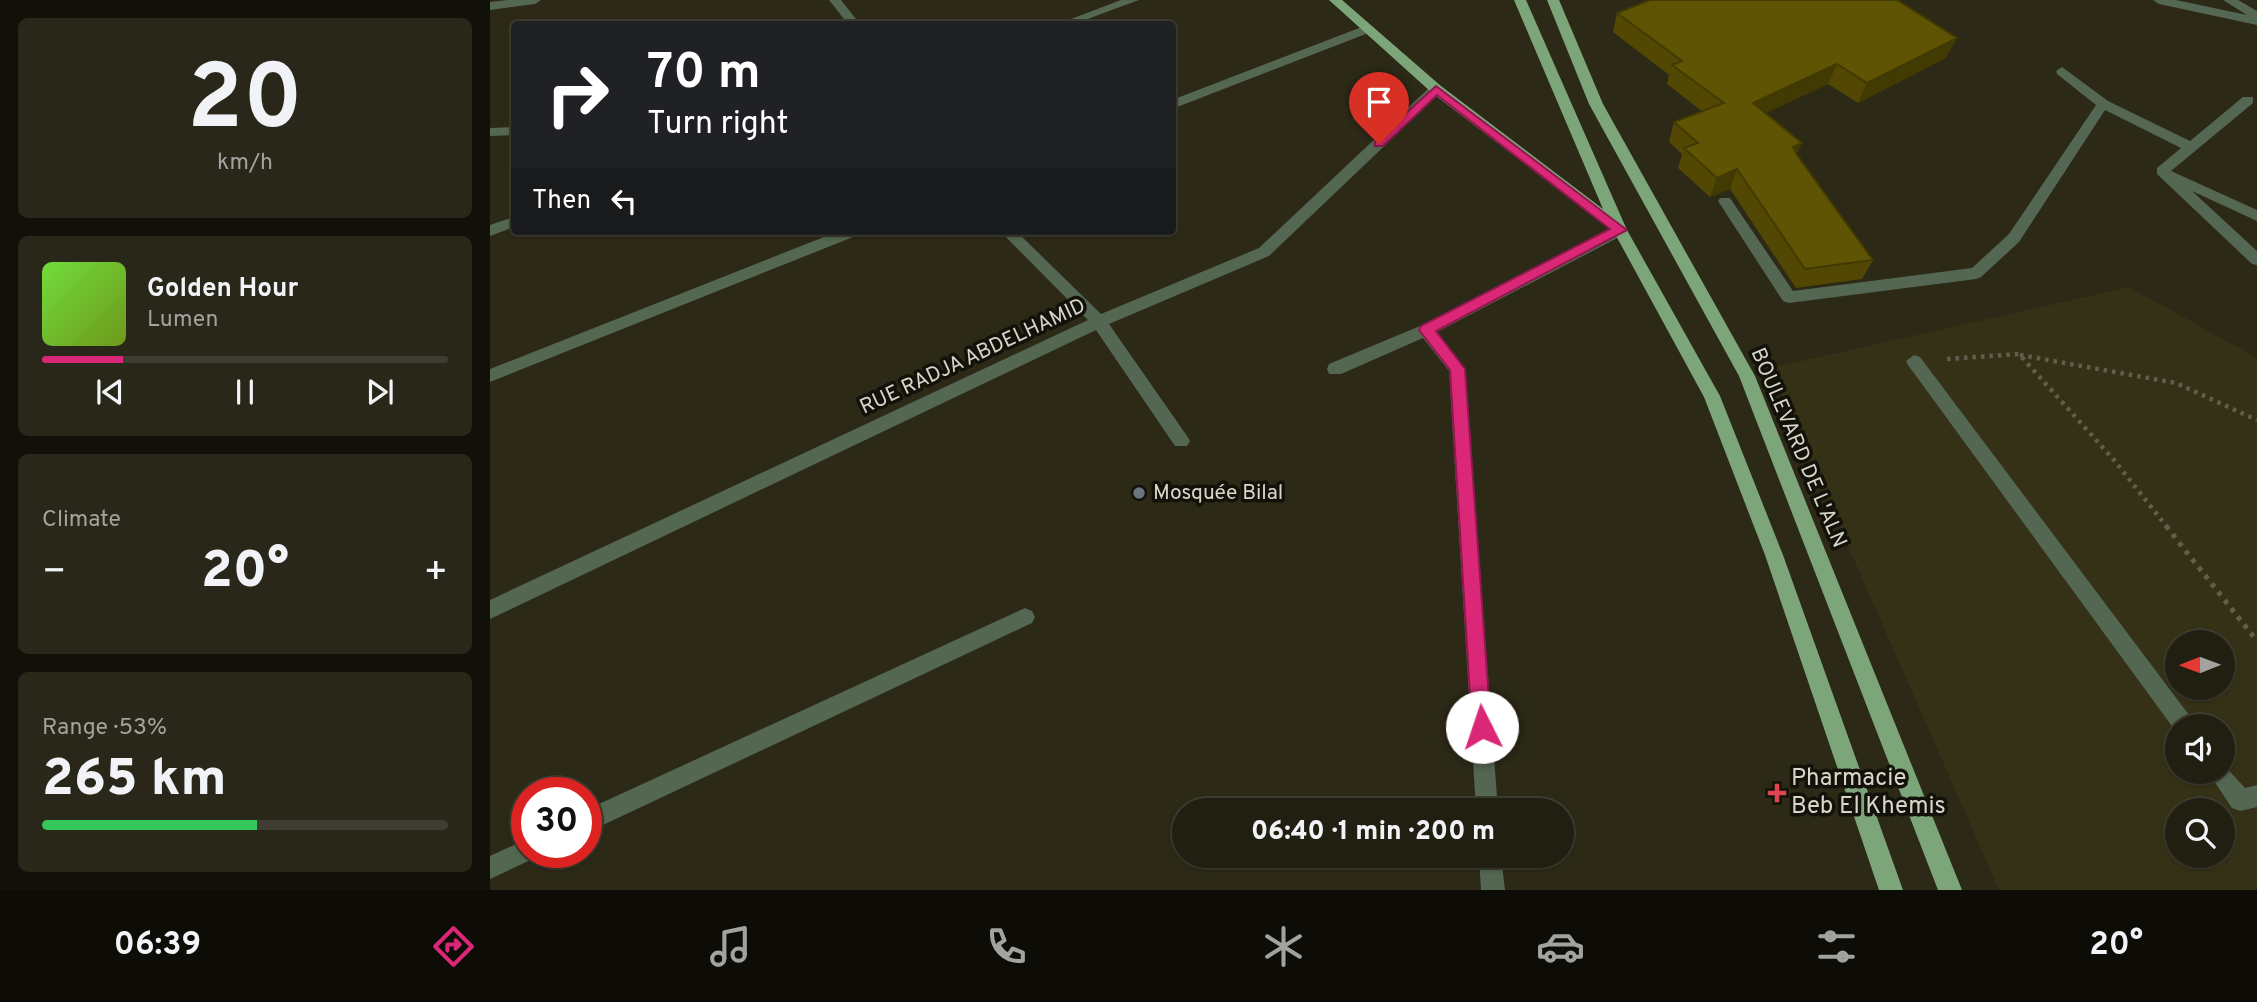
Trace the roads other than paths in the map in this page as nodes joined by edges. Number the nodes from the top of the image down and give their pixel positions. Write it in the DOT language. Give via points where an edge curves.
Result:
graph roads {
  1 [pos="535,0"];
  2 [pos="835,0"];
  3 [pos="1133,0"];
  4 [pos="1335,0"];
  5 [pos="1520,0"];
  6 [pos="1553,0"];
  7 [pos="2159,0"];
  8 [pos="2229,0"];
  9 [pos="490,6"];
  10 [pos="2257,15"];
  11 [pos="852,21"];
  12 [pos="1073,21"];
  13 [pos="2257,21"];
  14 [pos="1367,29"];
  15 [pos="2062,71"];
  16 [pos="1436,89"];
  17 [pos="2248,100"];
  18 [pos="1176,103"];
  19 [pos="2103,104"];
  20 [pos="511,131"];
  21 [pos="490,132"];
  22 [pos="2191,147"];
  23 [pos="2162,171"];
  24 [pos="1725,201"];
  25 [pos="2257,216"];
  26 [pos="511,223"];
  27 [pos="1620,230"];
  28 [pos="490,231"];
  29 [pos="843,235"];
  30 [pos="1011,235"];
  31 [pos="2257,260"];
  32 [pos="1099,322"];
  33 [pos="1426,330"];
  34 [pos="1914,361"];
  35 [pos="1335,369"];
  36 [pos="490,376"];
  37 [pos="1181,441"];
  38 [pos="490,610"];
  39 [pos="1025,617"];
  40 [pos="2176,714"];
  41 [pos="2228,784"];
  42 [pos="2257,796"];
  43 [pos="1486,798"];
  44 [pos="602,815"];
  45 [pos="511,857"];
  46 [pos="490,867"];
  47 [pos="1491,868"];
  48 [pos="1493,890"];
  49 [pos="1891,890"];
  50 [pos="1950,890"];
  1 -- 9 [label="street"];
  2 -- 11 [label="street"];
  3 -- 12 [label="street"];
  4 -- 14 [label="main road"];
  5 -- 27 [label="main road"];
  6 -- 50 [label="main road, BOULEVARD DE L'ALN" via="1596,104 1747,376"];
  7 -- 13 [label="street"];
  8 -- 10 [label="street"];
  14 -- 16 [label="main road"];
  14 -- 18 [label="street"];
  15 -- 19 [label="street"];
  16 -- 27 [label="main road"];
  16 -- 32 [label="street, RUE RADJA ABDELHAMID" via="1264,252"];
  17 -- 22 [label="street"];
  19 -- 22 [label="street"];
  19 -- 24 [label="street" via="2014,238 1976,272 1875,280 1789,297"];
  20 -- 21 [label="street"];
  22 -- 23 [label="street"];
  23 -- 25 [label="street"];
  23 -- 31 [label="street"];
  26 -- 28 [label="street"];
  27 -- 33 [label="street"];
  27 -- 49 [label="main road" via="1712,396 1774,555"];
  29 -- 36 [label="street"];
  30 -- 32 [label="street"];
  32 -- 37 [label="street"];
  32 -- 38 [label="street, RUE RADJA ABDELHAMID"];
  33 -- 35 [label="street"];
  33 -- 43 [label="street" via="1457,369"];
  34 -- 40 [label="street"];
  39 -- 44 [label="street"];
  41 -- 42 [label="street" via="2240,800"];
  45 -- 46 [label="street"];
  47 -- 48 [label="street"];
}
